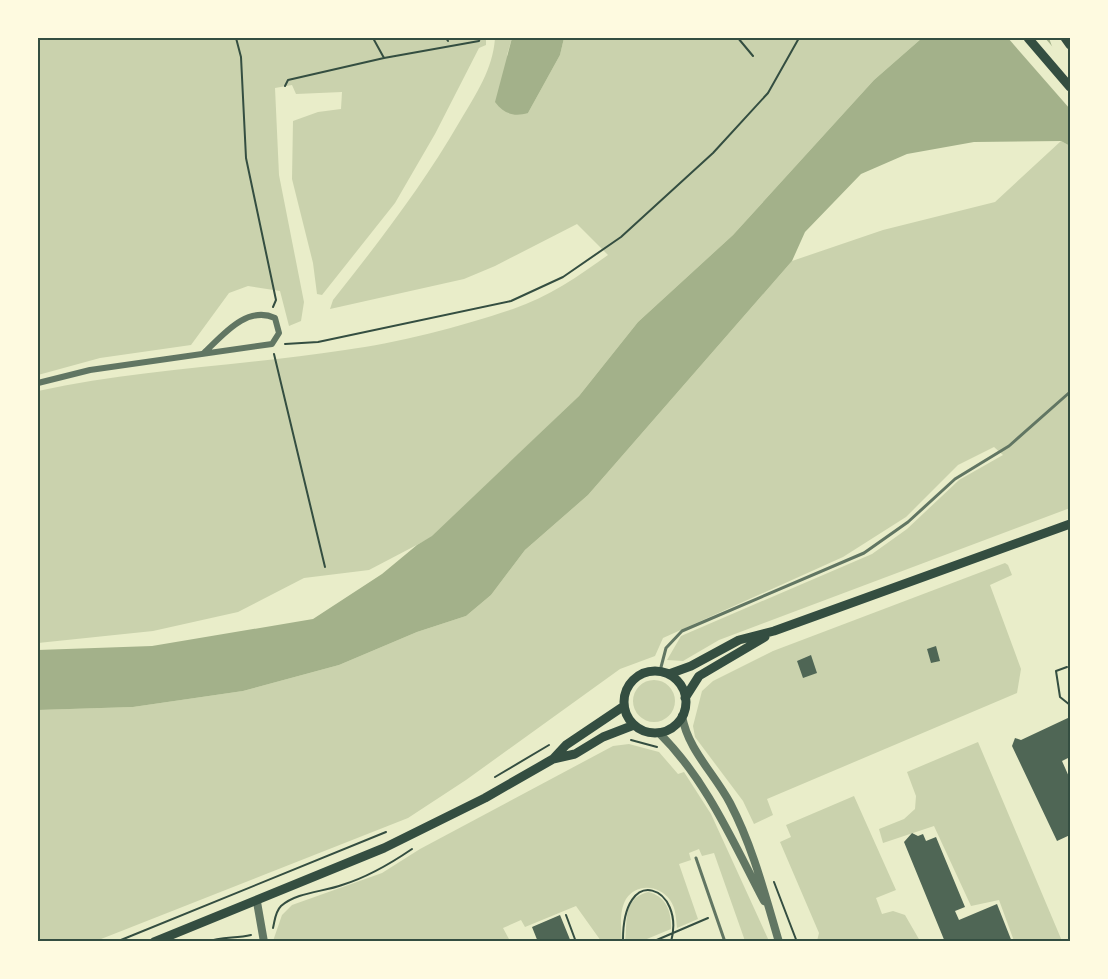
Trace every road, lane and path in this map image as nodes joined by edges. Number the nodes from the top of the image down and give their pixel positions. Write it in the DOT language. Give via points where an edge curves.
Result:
graph roads {
  1 [pos="236,38"];
  2 [pos="373,38"];
  3 [pos="480,38"];
  4 [pos="738,38"];
  5 [pos="799,38"];
  6 [pos="1028,38"];
  7 [pos="1065,38"];
  8 [pos="1071,45"];
  9 [pos="753,56"];
  10 [pos="384,58"];
  11 [pos="285,86"];
  12 [pos="1071,87"];
  13 [pos="271,316"];
  14 [pos="272,344"];
  15 [pos="204,353"];
  16 [pos="38,383"];
  17 [pos="1071,392"];
  18 [pos="1071,524"];
  19 [pos="325,567"];
  20 [pos="774,631"];
  21 [pos="1067,667"];
  22 [pos="664,673"];
  23 [pos="685,698"];
  24 [pos="1071,705"];
  25 [pos="624,706"];
  26 [pos="682,716"];
  27 [pos="634,725"];
  28 [pos="659,732"];
  29 [pos="622,740"];
  30 [pos="555,741"];
  31 [pos="662,748"];
  32 [pos="554,759"];
  33 [pos="488,782"];
  34 [pos="392,830"];
  35 [pos="696,858"];
  36 [pos="256,902"];
  37 [pos="566,915"];
  38 [pos="716,915"];
  39 [pos="772,917"];
  40 [pos="673,933"];
  41 [pos="116,942"];
  42 [pos="154,942"];
  43 [pos="264,942"];
  44 [pos="576,942"];
  45 [pos="623,942"];
  46 [pos="652,942"];
  47 [pos="671,942"];
  48 [pos="725,942"];
  49 [pos="779,942"];
  1 -- 13 [label="path" via="241,57 246,158 276,300"];
  2 -- 10 [label="path"];
  3 -- 10 [label="path"];
  4 -- 9 [label="path"];
  5 -- 14 [label="path" via="768,93 713,153 621,237 563,277 511,301 462,313 318,342"];
  6 -- 12 [label="main road"];
  7 -- 8 [label="main road"];
  10 -- 11 [label="path" via="288,80"];
  13 -- 14 [label="street" via="279,333"];
  13 -- 15 [label="street" via="261,313 246,317"];
  14 -- 15 [label="street"];
  14 -- 19 [label="path"];
  15 -- 16 [label="street" via="90,370"];
  17 -- 22 [label="lane" via="1009,446 955,479 908,522 864,553 682,632 666,648"];
  18 -- 20 [label="main road"];
  20 -- 22 [label="main road" via="739,640 691,666"];
  20 -- 23 [label="main road" via="699,676"];
  21 -- 24 [label="path" via="1056,671 1060,697"];
  22 -- 23 [label="main road" via="677,680"];
  22 -- 25 [label="main road" via="641,674 633,680"];
  23 -- 26 [label="main road"];
  25 -- 27 [label="main road"];
  25 -- 32 [label="main road" via="566,746"];
  26 -- 28 [label="main road" via="677,724"];
  26 -- 39 [label="street" via="685,734 729,803 755,859"];
  27 -- 28 [label="main road"];
  27 -- 32 [label="main road" via="575,754"];
  28 -- 39 [label="street" via="679,752 716,808"];
  29 -- 31 [label="path"];
  30 -- 33 [label="path"];
  32 -- 36 [label="main road" via="430,827"];
  34 -- 41 [label="path"];
  35 -- 38 [label="lane"];
  36 -- 42 [label="main road"];
  36 -- 43 [label="street"];
  37 -- 44 [label="path"];
  38 -- 40 [label="path"];
  38 -- 48 [label="lane"];
  39 -- 49 [label="street"];
  40 -- 45 [label="path" via="670,906 656,892 647,890 631,898 626,907"];
  40 -- 46 [label="path"];
  40 -- 47 [label="path"];
}
